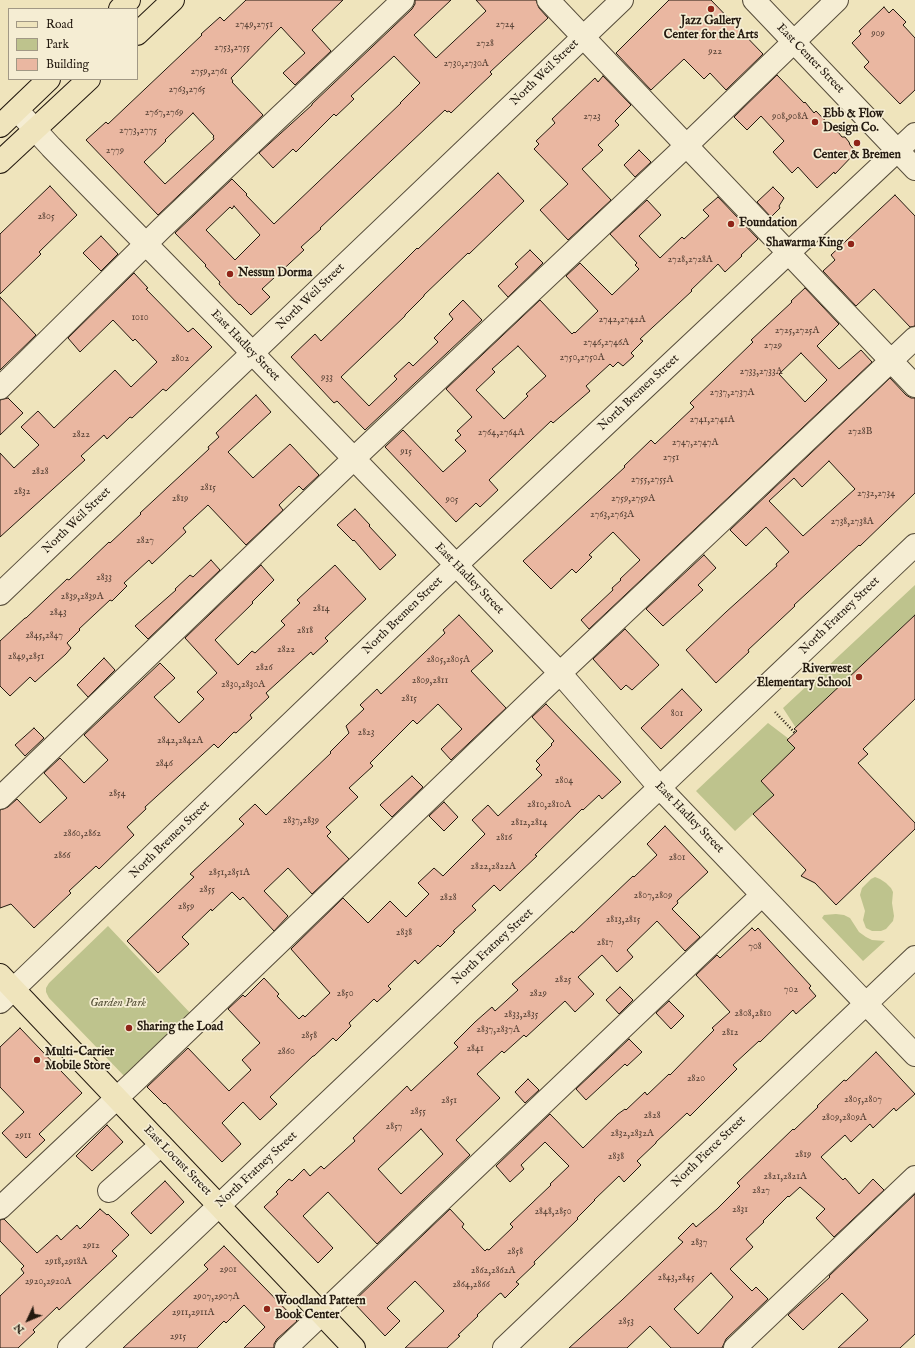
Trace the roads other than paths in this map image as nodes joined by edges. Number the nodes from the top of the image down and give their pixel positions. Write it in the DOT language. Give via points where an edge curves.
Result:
graph roads {
  1 [pos="129,0"];
  2 [pos="173,0"];
  3 [pos="403,0"];
  4 [pos="548,0"];
  5 [pos="622,0"];
  6 [pos="754,0"];
  7 [pos="837,0"];
  8 [pos="121,8"];
  9 [pos="138,33"];
  10 [pos="583,37"];
  11 [pos="794,42"];
  12 [pos="48,80"];
  13 [pos="88,80"];
  14 [pos="17,110"];
  15 [pos="0,126"];
  16 [pos="35,130"];
  17 [pos="915,134"];
  18 [pos="686,146"];
  19 [pos="897,150"];
  20 [pos="0,162"];
  21 [pos="915,169"];
  22 [pos="146,244"];
  23 [pos="788,253"];
  24 [pos="915,338"];
  25 [pos="252,353"];
  26 [pos="891,361"];
  27 [pos="915,386"];
  28 [pos="0,388"];
  29 [pos="353,459"];
  30 [pos="915,545"];
  31 [pos="456,565"];
  32 [pos="0,594"];
  33 [pos="560,673"];
  34 [pos="660,788"];
  35 [pos="0,798"];
  36 [pos="762,895"];
  37 [pos="915,957"];
  38 [pos="5,989"];
  39 [pos="866,1003"];
  40 [pos="915,1055"];
  41 [pos="117,1098"];
  42 [pos="161,1145"];
  43 [pos="915,1177"];
  44 [pos="110,1191"];
  45 [pos="219,1206"];
  46 [pos="0,1208"];
  47 [pos="322,1314"];
  48 [pos="513,1345"];
  49 [pos="69,1348"];
  50 [pos="286,1348"];
  51 [pos="354,1348"];
  52 [pos="735,1348"];
  1 -- 8 [label="main road"];
  2 -- 9 [label="main road"];
  3 -- 22 [label="street"];
  4 -- 10 [label="street"];
  5 -- 10 [label="street, North Weil Street"];
  6 -- 11 [label="street, East Center Street"];
  7 -- 11 [label="street"];
  10 -- 18 [label="street"];
  10 -- 25 [label="street, North Weil Street"];
  11 -- 18 [label="street"];
  11 -- 19 [label="street, East Center Street"];
  12 -- 14 [label="main road"];
  13 -- 16 [label="main road"];
  14 -- 15 [label="main road"];
  14 -- 16 [label="street, East Hadley Street"];
  16 -- 20 [label="main road"];
  16 -- 22 [label="street, East Hadley Street"];
  17 -- 19 [label="street, North Bremen Street"];
  18 -- 23 [label="street"];
  18 -- 29 [label="street"];
  19 -- 21 [label="street, East Center Street"];
  19 -- 23 [label="street, North Bremen Street"];
  22 -- 25 [label="street, East Hadley Street"];
  22 -- 28 [label="street"];
  23 -- 26 [label="street"];
  23 -- 31 [label="street, North Bremen Street"];
  24 -- 26 [label="street"];
  25 -- 29 [label="street, East Hadley Street"];
  25 -- 32 [label="street, North Weil Street"];
  26 -- 27 [label="street"];
  26 -- 33 [label="street"];
  29 -- 31 [label="street, East Hadley Street"];
  29 -- 35 [label="street"];
  30 -- 34 [label="street, North Fratney Street"];
  31 -- 33 [label="street, East Hadley Street"];
  31 -- 38 [label="street, North Bremen Street"];
  33 -- 34 [label="street, East Hadley Street"];
  33 -- 41 [label="street"];
  34 -- 36 [label="street, East Hadley Street"];
  34 -- 45 [label="street, North Fratney Street"];
  36 -- 39 [label="street, East Hadley Street"];
  36 -- 47 [label="street"];
  37 -- 39 [label="street, North Pierce Street"];
  38 -- 41 [label="main road, East Locust Street"];
  39 -- 40 [label="street, East Hadley Street"];
  39 -- 48 [label="street, North Pierce Street"];
  41 -- 42 [label="main road, East Locust Street"];
  41 -- 46 [label="street"];
  42 -- 44 [label="street"];
  42 -- 45 [label="main road, East Locust Street"];
  43 -- 52 [label="street"];
  45 -- 47 [label="main road, East Locust Street"];
  45 -- 49 [label="street, North Fratney Street"];
  47 -- 50 [label="street"];
  47 -- 51 [label="main road, East Locust Street"];
}
